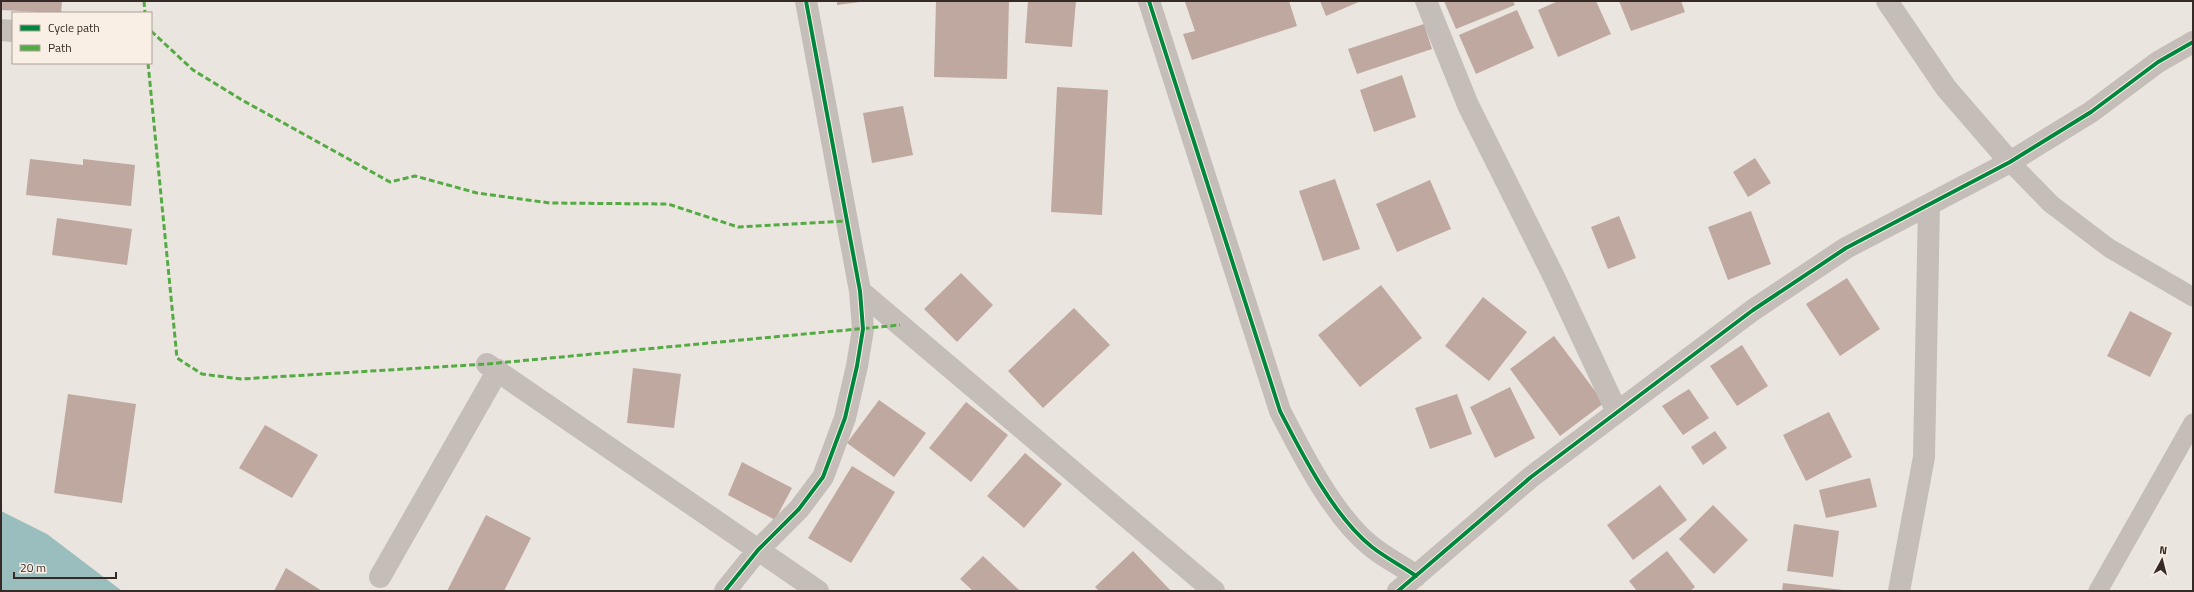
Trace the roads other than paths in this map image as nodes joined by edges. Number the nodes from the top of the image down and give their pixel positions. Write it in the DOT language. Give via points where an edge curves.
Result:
graph roads {
  1 [pos="806,1"];
  2 [pos="1149,1"];
  3 [pos="1426,1"];
  4 [pos="1887,1"];
  5 [pos="1,30"];
  6 [pos="12,31"];
  7 [pos="2193,42"];
  8 [pos="2010,162"];
  9 [pos="1929,205"];
  10 [pos="860,292"];
  11 [pos="2193,297"];
  12 [pos="1617,412"];
  13 [pos="2193,423"];
  14 [pos="758,550"];
  15 [pos="1416,576"];
  16 [pos="380,577"];
  17 [pos="725,591"];
  18 [pos="818,591"];
  19 [pos="1214,591"];
  20 [pos="1398,591"];
  21 [pos="1899,591"];
  22 [pos="2098,591"];
  1 -- 10 [label="street"];
  2 -- 15 [label="street" via="1280,411 1333,503 1348,522 1372,547"];
  3 -- 12 [label="street" via="1468,105 1554,277"];
  4 -- 8 [label="street" via="1946,88"];
  5 -- 6 [label="street"];
  7 -- 8 [label="street" via="2158,62 2092,112"];
  8 -- 9 [label="street"];
  8 -- 11 [label="lane" via="2051,204 2109,248"];
  9 -- 12 [label="street" via="1846,248 1753,310"];
  9 -- 21 [label="street" via="1924,457"];
  10 -- 14 [label="street" via="863,329 857,366 845,418 823,477 799,509"];
  10 -- 19 [label="street"];
  12 -- 15 [label="street" via="1531,477"];
  13 -- 22 [label="lane"];
  14 -- 16 [label="street" via="492,367"];
  14 -- 17 [label="street"];
  14 -- 18 [label="street"];
  15 -- 20 [label="street"];
}
